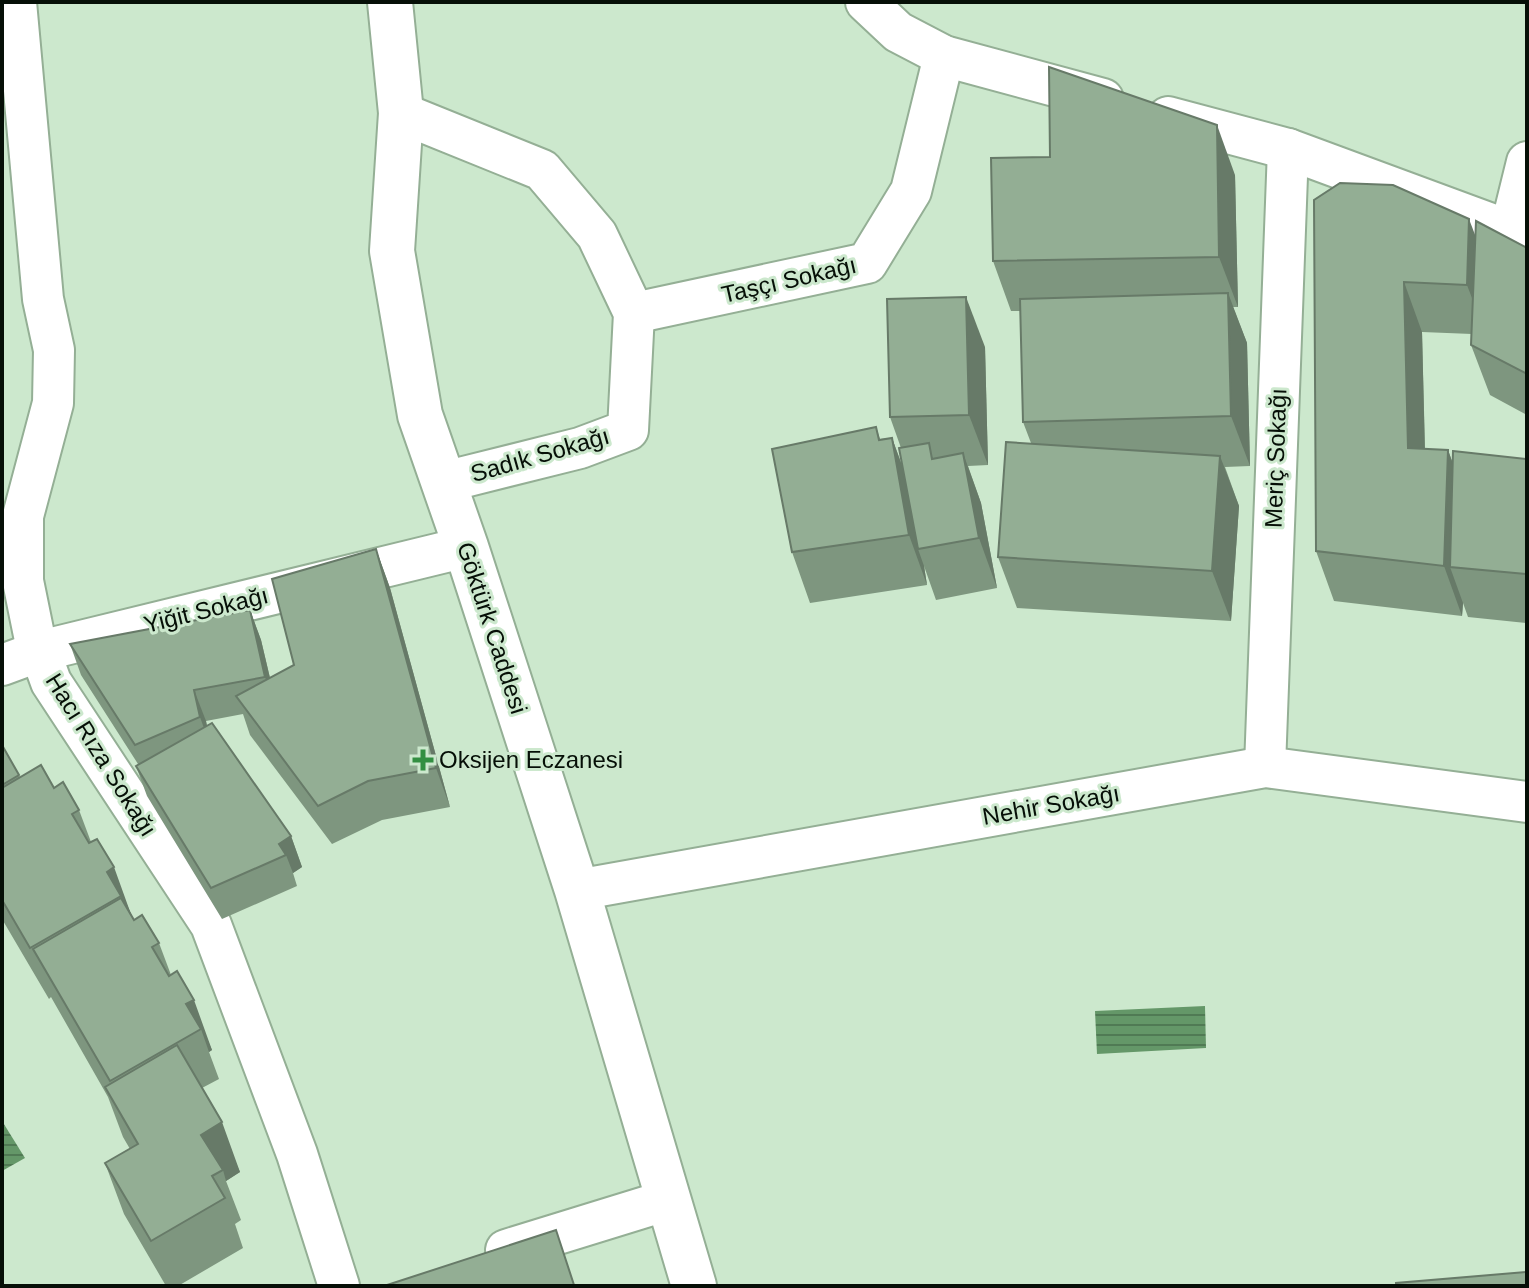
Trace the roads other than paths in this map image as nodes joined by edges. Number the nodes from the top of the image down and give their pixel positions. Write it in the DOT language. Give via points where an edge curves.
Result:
graph roads {
  1 [pos="16,2"];
  2 [pos="390,2"];
  3 [pos="866,2"];
  4 [pos="944,56"];
  5 [pos="401,113"];
  6 [pos="1288,149"];
  7 [pos="1527,162"];
  8 [pos="1519,236"];
  9 [pos="634,313"];
  10 [pos="444,482"];
  11 [pos="466,547"];
  12 [pos="40,651"];
  13 [pos="2,665"];
  14 [pos="1265,767"];
  15 [pos="1527,802"];
  16 [pos="577,890"];
  17 [pos="668,1200"];
  18 [pos="473,1261"];
  19 [pos="339,1286"];
  20 [pos="694,1286"];
  1 -- 12 [label="street, Hacı Rıza Sokağı" via="43,299 54,350 53,403 23,516 23,581"];
  2 -- 5 [label="main road, Göktürk Caddesi"];
  3 -- 4 [label="street" via="898,32"];
  4 -- 6 [label="street"];
  4 -- 9 [label="street, Taşçı Sokağı" via="911,191 867,263"];
  5 -- 9 [label="street, Sadık Sokağı" via="542,170 597,235"];
  5 -- 10 [label="main road, Göktürk Caddesi" via="392,251 420,415"];
  6 -- 8 [label="street"];
  6 -- 14 [label="street, Meriç Sokağı"];
  7 -- 8 [label="street"];
  9 -- 10 [label="street, Sadık Sokağı" via="628,430 580,448"];
  10 -- 11 [label="main road, Göktürk Caddesi"];
  11 -- 12 [label="street, Yiğit Sokağı"];
  11 -- 16 [label="main road, Göktürk Caddesi"];
  12 -- 13 [label="street, Yiğit Sokağı"];
  12 -- 19 [label="street, Hacı Rıza Sokağı" via="51,682 211,925 297,1154"];
  14 -- 15 [label="street, Nehir Sokağı"];
  14 -- 16 [label="street, Nehir Sokağı"];
  16 -- 17 [label="main road, Göktürk Caddesi"];
  17 -- 18 [label="street"];
  17 -- 20 [label="main road, Göktürk Caddesi"];
}
